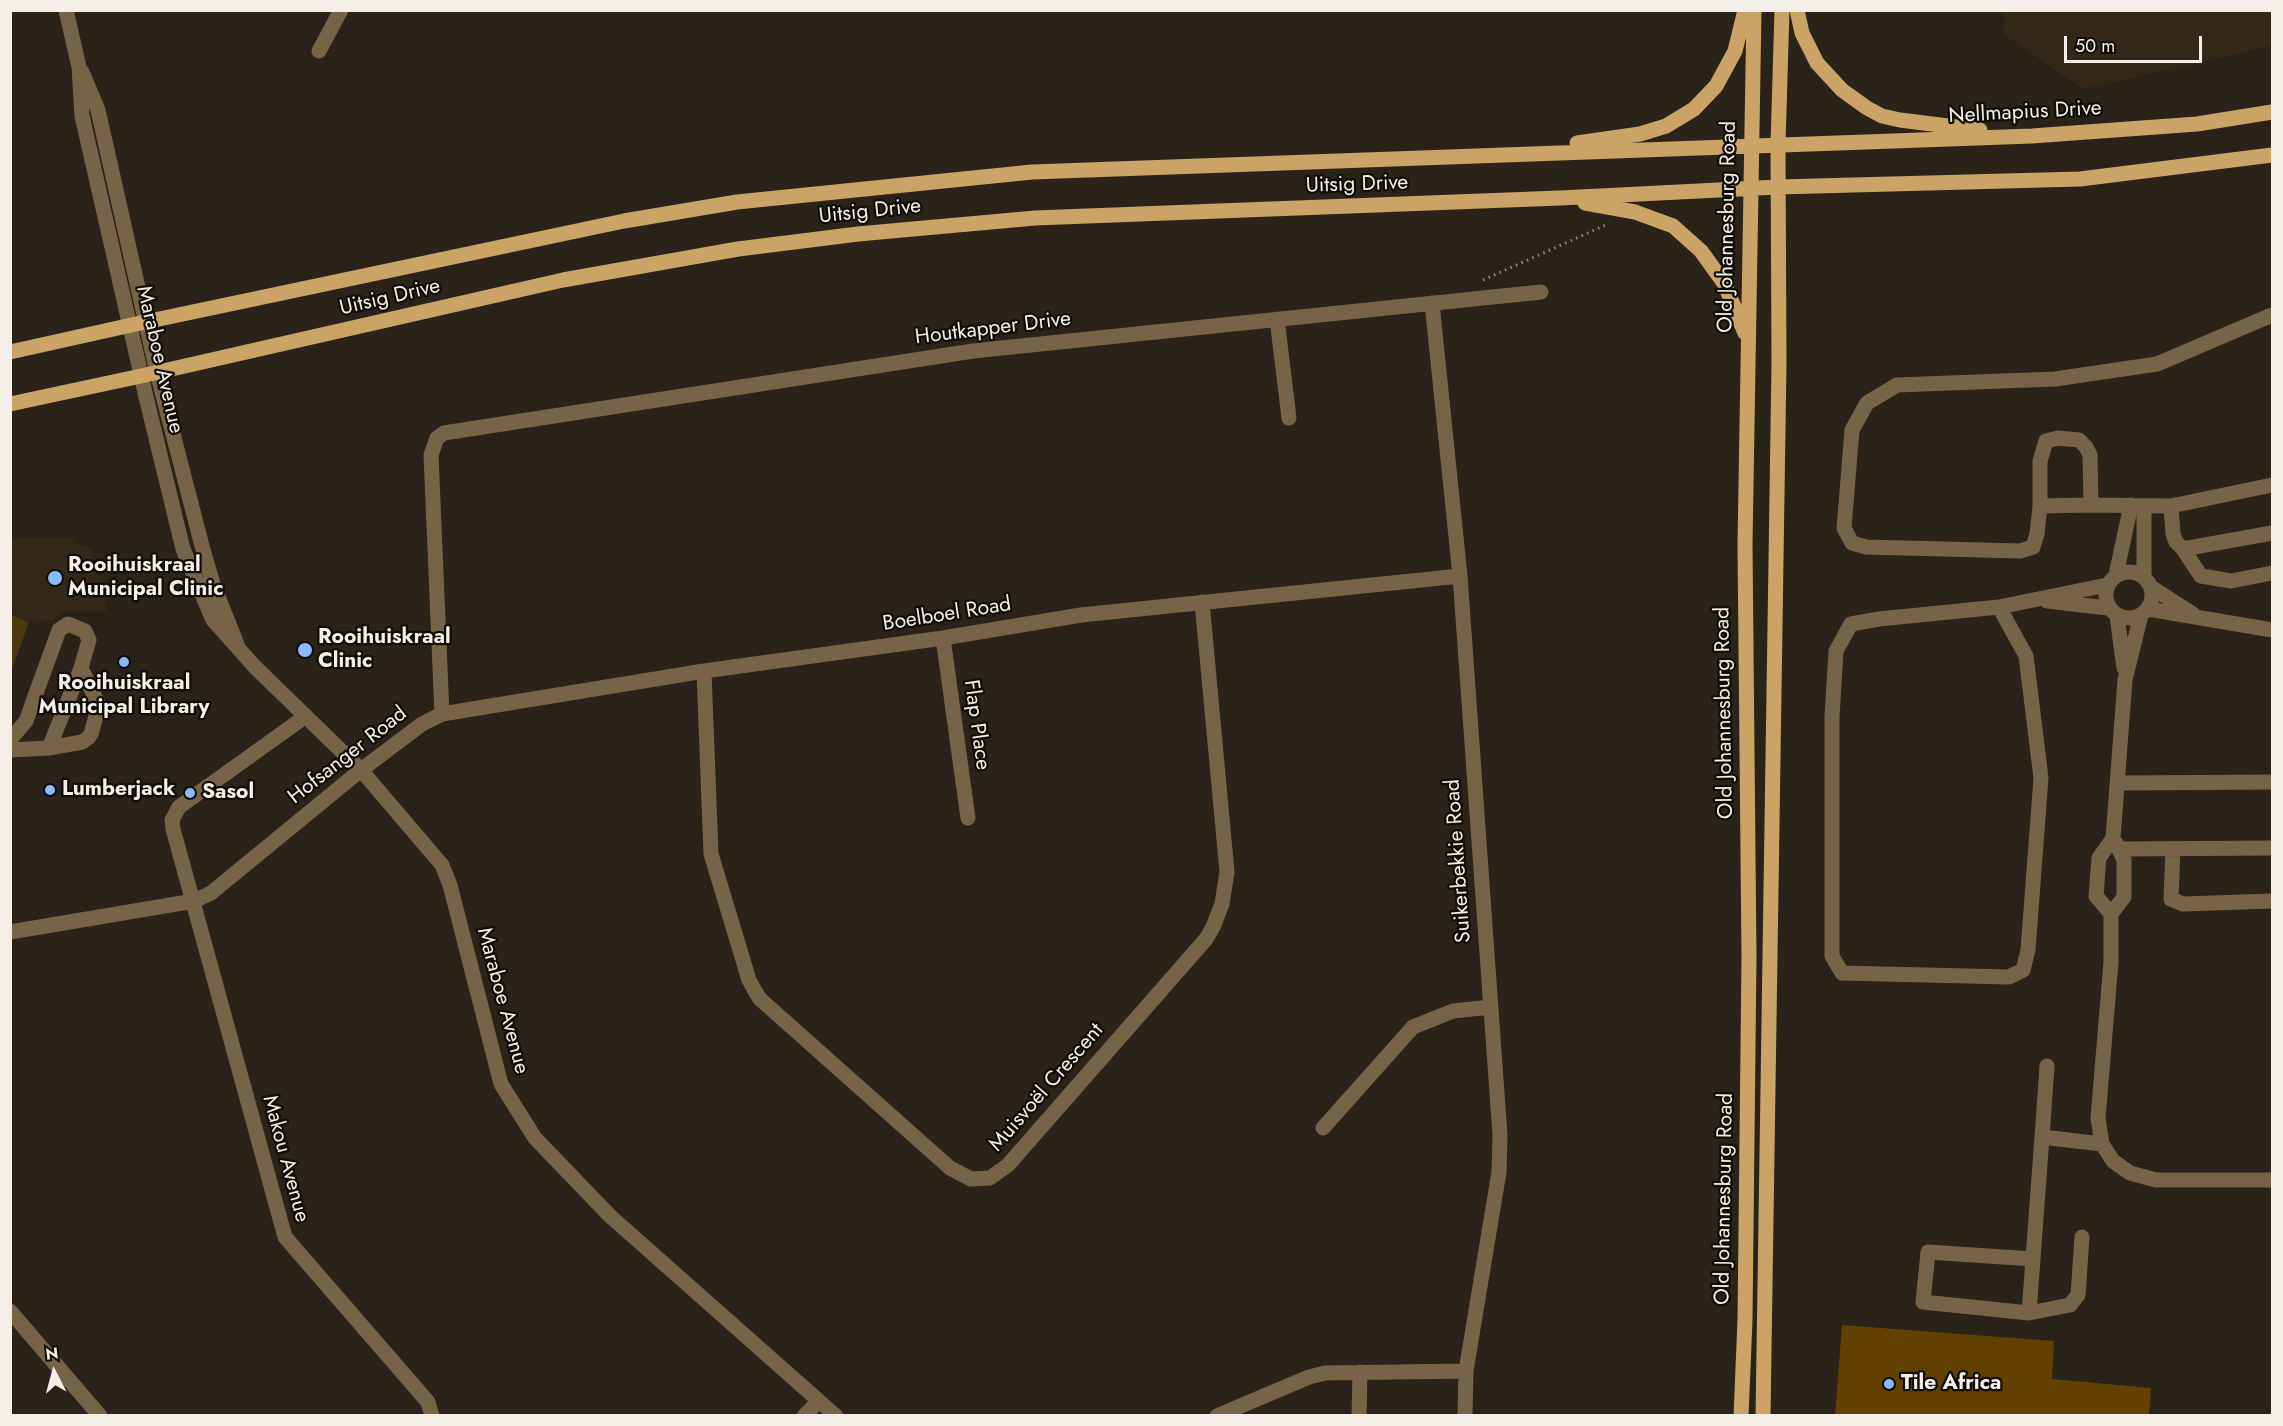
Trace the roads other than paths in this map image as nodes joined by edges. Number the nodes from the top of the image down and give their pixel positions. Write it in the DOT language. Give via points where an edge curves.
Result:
graph roads {
  1 [pos="66,10"];
  2 [pos="341,10"];
  3 [pos="1745,10"];
  4 [pos="1754,10"];
  5 [pos="1782,10"];
  6 [pos="1797,10"];
  7 [pos="319,51"];
  8 [pos="79,67"];
  9 [pos="2272,112"];
  10 [pos="2032,136"];
  11 [pos="1778,144"];
  12 [pos="1750,145"];
  13 [pos="1497,154"];
  14 [pos="2272,155"];
  15 [pos="1778,187"];
  16 [pos="1750,189"];
  17 [pos="1560,198"];
  18 [pos="1541,292"];
  19 [pos="1432,303"];
  20 [pos="2272,315"];
  21 [pos="1277,320"];
  22 [pos="146,321"];
  23 [pos="129,325"];
  24 [pos="1748,342"];
  25 [pos="10,352"];
  26 [pos="157,372"];
  27 [pos="141,376"];
  28 [pos="10,404"];
  29 [pos="1289,418"];
  30 [pos="454,430"];
  31 [pos="2272,485"];
  32 [pos="2091,505"];
  33 [pos="2138,505"];
  34 [pos="2040,506"];
  35 [pos="2170,506"];
  36 [pos="2272,533"];
  37 [pos="2183,549"];
  38 [pos="2272,573"];
  39 [pos="1460,576"];
  40 [pos="2112,580"];
  41 [pos="2147,582"];
  42 [pos="2029,599"];
  43 [pos="1202,602"];
  44 [pos="1999,607"];
  45 [pos="2113,612"];
  46 [pos="2145,612"];
  47 [pos="2198,617"];
  48 [pos="2272,630"];
  49 [pos="943,638"];
  50 [pos="238,648"];
  51 [pos="81,668"];
  52 [pos="704,671"];
  53 [pos="2125,680"];
  54 [pos="442,714"];
  55 [pos="306,716"];
  56 [pos="10,740"];
  57 [pos="49,748"];
  58 [pos="10,750"];
  59 [pos="361,770"];
  60 [pos="2272,782"];
  61 [pos="2118,783"];
  62 [pos="968,818"];
  63 [pos="2116,844"];
  64 [pos="2272,848"];
  65 [pos="2173,849"];
  66 [pos="195,901"];
  67 [pos="2272,902"];
  68 [pos="2111,914"];
  69 [pos="10,932"];
  70 [pos="1491,1007"];
  71 [pos="2047,1066"];
  72 [pos="1323,1128"];
  73 [pos="2042,1137"];
  74 [pos="2102,1144"];
  75 [pos="2272,1180"];
  76 [pos="2082,1237"];
  77 [pos="2033,1259"];
  78 [pos="10,1311"];
  79 [pos="2029,1313"];
  80 [pos="1466,1371"];
  81 [pos="1360,1372"];
  82 [pos="819,1401"];
  83 [pos="100,1416"];
  84 [pos="432,1416"];
  85 [pos="804,1416"];
  86 [pos="836,1416"];
  87 [pos="1217,1416"];
  88 [pos="1359,1416"];
  89 [pos="1465,1416"];
  90 [pos="1741,1416"];
  91 [pos="1763,1416"];
  1 -- 8 [label="street, Maraboe Avenue"];
  2 -- 7 [label="street"];
  3 -- 13 [label="main road" via="1735,51 1716,86 1694,110 1666,126 1640,134"];
  4 -- 12 [label="main road, Old Johannesburg Road"];
  5 -- 11 [label="main road, Old Johannesburg Road"];
  6 -- 10 [label="main road" via="1802,33 1817,63 1842,90 1867,108 1900,120"];
  8 -- 22 [label="street, Maraboe Avenue" via="98,110"];
  8 -- 23 [label="street, Maraboe Avenue" via="82,116"];
  9 -- 10 [label="main road, Nellmapius Drive" via="2197,124"];
  10 -- 11 [label="main road, Nellmapius Drive"];
  11 -- 12 [label="main road, Nellmapius Drive"];
  11 -- 15 [label="main road, Old Johannesburg Road"];
  12 -- 13 [label="main road, Uitsig Drive"];
  12 -- 16 [label="main road, Old Johannesburg Road"];
  13 -- 22 [label="main road, Uitsig Drive" via="1032,172 736,202 624,221"];
  14 -- 15 [label="main road" via="2080,179"];
  15 -- 16 [label="main road, Uitsig Drive"];
  15 -- 91 [label="main road, Old Johannesburg Road" via="1779,363"];
  16 -- 17 [label="main road, Uitsig Drive"];
  16 -- 24 [label="main road, Old Johannesburg Road"];
  17 -- 24 [label="main road" via="1635,212 1673,226 1701,251 1724,284"];
  17 -- 26 [label="main road, Uitsig Drive" via="1035,218 858,234 738,249 563,280"];
  18 -- 19 [label="street, Houtkapper Drive"];
  19 -- 21 [label="street, Houtkapper Drive"];
  19 -- 39 [label="street, Suikerbekkie Road"];
  20 -- 34 [label="street" via="2157,364 2055,379 1897,385 1867,404 1852,430 1844,528 1852,543 1866,547 2020,551 2033,547"];
  21 -- 29 [label="street"];
  21 -- 30 [label="street, Houtkapper Drive" via="973,351"];
  22 -- 23 [label="main road, Uitsig Drive"];
  22 -- 26 [label="street, Maraboe Avenue"];
  23 -- 25 [label="main road, Uitsig Drive"];
  23 -- 27 [label="street, Maraboe Avenue"];
  24 -- 90 [label="main road, Old Johannesburg Road" via="1745,544 1749,957"];
  26 -- 27 [label="main road, Uitsig Drive"];
  26 -- 50 [label="street, Maraboe Avenue" via="213,584"];
  27 -- 28 [label="main road, Uitsig Drive"];
  27 -- 50 [label="street, Maraboe Avenue" via="183,549 213,620"];
  30 -- 54 [label="street, Hofsanger Road" via="437,438 431,455"];
  31 -- 35 [label="street"];
  32 -- 33 [label="street"];
  32 -- 34 [label="street"];
  32 -- 34 [label="street" via="2090,455 2079,440 2058,438 2046,441 2040,460"];
  33 -- 35 [label="street"];
  33 -- 40 [label="street"];
  33 -- 41 [label="street"];
  35 -- 37 [label="street" via="2173,534"];
  36 -- 37 [label="street"];
  37 -- 38 [label="street" via="2201,576 2231,581"];
  39 -- 43 [label="street, Boelboel Road"];
  39 -- 70 [label="street, Suikerbekkie Road"];
  40 -- 41 [label="street" via="2127,572"];
  40 -- 42 [label="street"];
  40 -- 45 [label="street" via="2104,596"];
  41 -- 46 [label="street" via="2154,595"];
  41 -- 47 [label="street"];
  42 -- 44 [label="street"];
  42 -- 45 [label="street"];
  43 -- 49 [label="street, Boelboel Road" via="1081,615"];
  43 -- 52 [label="street, Muisvoël Crescent" via="1227,872 1222,904 1206,939 1008,1165 990,1178 971,1179 950,1168 755,992 711,854"];
  44 -- 44 [label="street" via="2026,656 2041,778 2028,950 2023,970 2009,977 1842,973 1832,956 1832,717 1836,651 1851,624"];
  45 -- 46 [label="street" via="2129,618"];
  45 -- 53 [label="street"];
  46 -- 47 [label="street"];
  46 -- 53 [label="street"];
  47 -- 48 [label="street"];
  49 -- 52 [label="street, Boelboel Road"];
  49 -- 62 [label="street, Flap Place"];
  50 -- 55 [label="street, Maraboe Avenue"];
  51 -- 56 [label="street" via="88,635 65,625 59,630 26,721"];
  51 -- 57 [label="street"];
  51 -- 57 [label="street" via="98,700 91,734 82,742"];
  52 -- 54 [label="street, Boelboel Road"];
  53 -- 61 [label="street"];
  54 -- 59 [label="street, Hofsanger Road" via="422,724"];
  55 -- 59 [label="street, Maraboe Avenue"];
  55 -- 66 [label="street, Makou Avenue" via="175,812 173,829"];
  57 -- 58 [label="street"];
  59 -- 66 [label="street, Hofsanger Road" via="211,893"];
  59 -- 82 [label="street, Maraboe Avenue" via="447,875 501,1084 535,1138 610,1216"];
  60 -- 61 [label="street"];
  61 -- 63 [label="street"];
  63 -- 65 [label="street"];
  63 -- 68 [label="street" via="2124,860 2124,897"];
  63 -- 68 [label="street" via="2099,858 2096,896"];
  64 -- 65 [label="street"];
  65 -- 67 [label="street" via="2171,899 2183,904"];
  66 -- 69 [label="street, Hofsanger Road"];
  66 -- 84 [label="street, Makou Avenue" via="285,1237 428,1402"];
  68 -- 74 [label="street" via="2111,962 2098,1118"];
  70 -- 72 [label="street" via="1453,1011 1413,1027"];
  70 -- 80 [label="street, Suikerbekkie Road" via="1499,1172"];
  71 -- 73 [label="street"];
  73 -- 74 [label="street"];
  73 -- 77 [label="street"];
  74 -- 75 [label="street" via="2113,1161 2130,1173 2156,1180"];
  76 -- 79 [label="street" via="2078,1295 2070,1305"];
  77 -- 79 [label="street"];
  77 -- 79 [label="street" via="1928,1252 1923,1302"];
  78 -- 83 [label="street"];
  80 -- 81 [label="street"];
  80 -- 89 [label="street, Suikerbekkie Road"];
  81 -- 87 [label="street" via="1309,1377"];
  81 -- 88 [label="street"];
  82 -- 85 [label="street"];
  82 -- 86 [label="street, Maraboe Avenue"];
}
